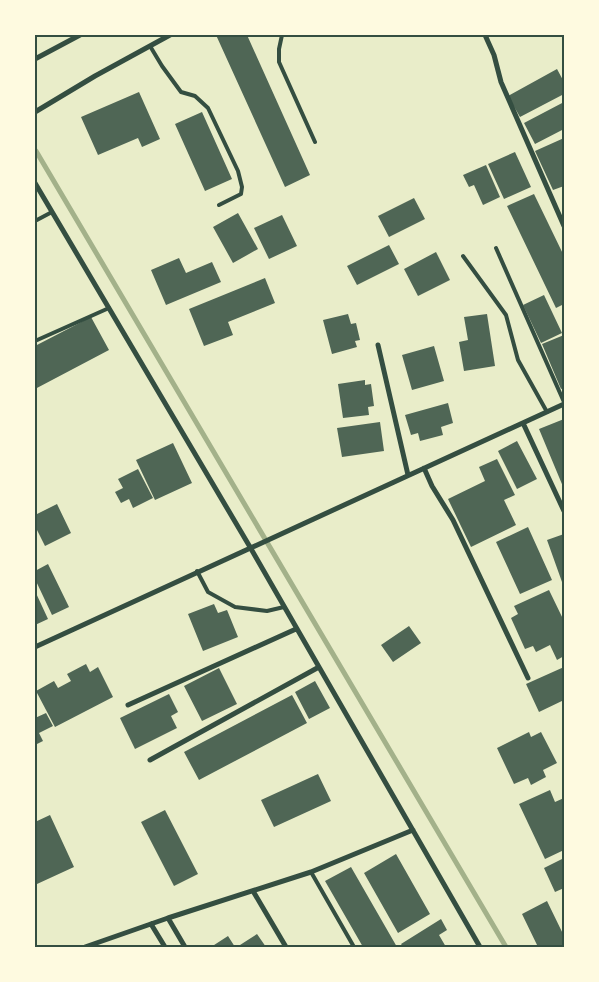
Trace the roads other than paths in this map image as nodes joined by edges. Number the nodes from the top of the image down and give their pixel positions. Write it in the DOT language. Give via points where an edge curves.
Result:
graph roads {
  1 [pos="80,35"];
  2 [pos="170,35"];
  3 [pos="282,35"];
  4 [pos="485,35"];
  5 [pos="150,46"];
  6 [pos="35,60"];
  7 [pos="35,112"];
  8 [pos="315,142"];
  9 [pos="35,183"];
  10 [pos="219,205"];
  11 [pos="52,212"];
  12 [pos="35,221"];
  13 [pos="564,226"];
  14 [pos="496,248"];
  15 [pos="463,256"];
  16 [pos="108,308"];
  17 [pos="35,342"];
  18 [pos="378,345"];
  19 [pos="564,403"];
  20 [pos="547,412"];
  21 [pos="523,423"];
  22 [pos="424,468"];
  23 [pos="408,475"];
  24 [pos="564,511"];
  25 [pos="250,547"];
  26 [pos="197,571"];
  27 [pos="284,608"];
  28 [pos="296,629"];
  29 [pos="35,647"];
  30 [pos="319,667"];
  31 [pos="528,678"];
  32 [pos="128,705"];
  33 [pos="150,760"];
  34 [pos="413,830"];
  35 [pos="311,872"];
  36 [pos="253,891"];
  37 [pos="168,918"];
  38 [pos="151,924"];
  39 [pos="98,945"];
  40 [pos="85,947"];
  41 [pos="165,947"];
  42 [pos="185,947"];
  43 [pos="286,947"];
  44 [pos="354,947"];
  45 [pos="480,947"];
  1 -- 6 [label="street"];
  2 -- 5 [label="street"];
  3 -- 8 [label="lane" via="279,62"];
  4 -- 13 [label="street" via="501,82"];
  5 -- 7 [label="street"];
  5 -- 10 [label="lane" via="181,92 195,96 208,108 238,171 241,194"];
  9 -- 11 [label="street"];
  11 -- 12 [label="lane"];
  11 -- 16 [label="street"];
  14 -- 19 [label="lane"];
  15 -- 20 [label="lane" via="506,315 518,360"];
  16 -- 17 [label="lane"];
  16 -- 25 [label="street"];
  18 -- 23 [label="street"];
  19 -- 20 [label="street"];
  20 -- 21 [label="street"];
  21 -- 22 [label="street"];
  21 -- 24 [label="street"];
  22 -- 23 [label="street"];
  22 -- 31 [label="street" via="453,520"];
  23 -- 25 [label="street"];
  25 -- 26 [label="street"];
  25 -- 27 [label="street"];
  26 -- 27 [label="lane" via="208,592 235,607 267,611"];
  26 -- 29 [label="street"];
  27 -- 28 [label="street"];
  28 -- 30 [label="street"];
  28 -- 32 [label="street"];
  30 -- 33 [label="street"];
  30 -- 34 [label="street"];
  34 -- 35 [label="street"];
  34 -- 45 [label="street"];
  35 -- 36 [label="street"];
  35 -- 44 [label="lane"];
  36 -- 37 [label="street"];
  36 -- 43 [label="street"];
  37 -- 38 [label="street"];
  37 -- 42 [label="street"];
  38 -- 39 [label="street"];
  38 -- 41 [label="street"];
  39 -- 40 [label="street"];
}
